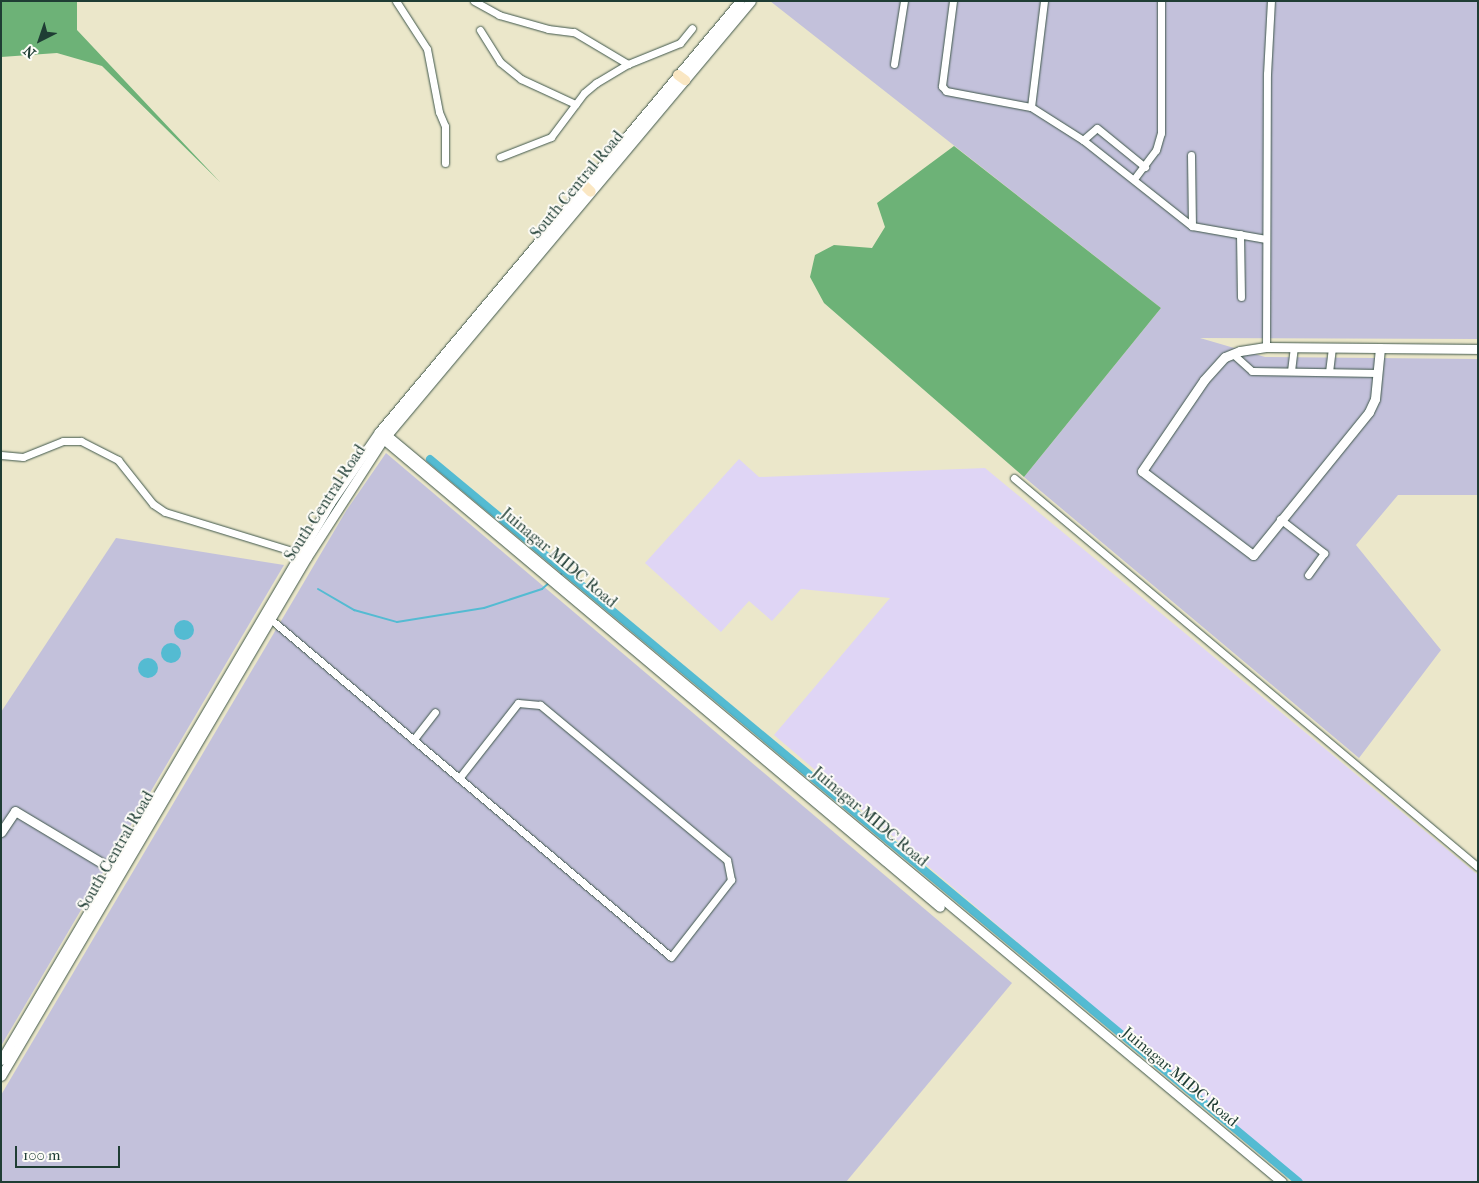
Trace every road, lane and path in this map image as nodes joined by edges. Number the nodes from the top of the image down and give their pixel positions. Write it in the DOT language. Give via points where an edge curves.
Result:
graph roads {
  1 [pos="396,1"];
  2 [pos="474,1"];
  3 [pos="740,1"];
  4 [pos="751,1"];
  5 [pos="904,1"];
  6 [pos="953,1"];
  7 [pos="1044,1"];
  8 [pos="1161,1"];
  9 [pos="1271,1"];
  10 [pos="692,28"];
  11 [pos="480,30"];
  12 [pos="628,64"];
  13 [pos="894,64"];
  14 [pos="682,78"];
  15 [pos="576,104"];
  16 [pos="1031,107"];
  17 [pos="1083,140"];
  18 [pos="1191,155"];
  19 [pos="500,156"];
  20 [pos="445,163"];
  21 [pos="1145,167"];
  22 [pos="1134,179"];
  23 [pos="1192,226"];
  24 [pos="1240,234"];
  25 [pos="1266,239"];
  26 [pos="1241,297"];
  27 [pos="1266,347"];
  28 [pos="1294,347"];
  29 [pos="1332,347"];
  30 [pos="1380,348"];
  31 [pos="1478,349"];
  32 [pos="1233,354"];
  33 [pos="1291,371"];
  34 [pos="1329,372"];
  35 [pos="1378,373"];
  36 [pos="383,436"];
  37 [pos="1,456"];
  38 [pos="1014,478"];
  39 [pos="1280,519"];
  40 [pos="304,555"];
  41 [pos="1308,575"];
  42 [pos="267,617"];
  43 [pos="435,712"];
  44 [pos="414,739"];
  45 [pos="460,778"];
  46 [pos="1,832"];
  47 [pos="876,848"];
  48 [pos="1478,867"];
  49 [pos="117,872"];
  50 [pos="940,906"];
  51 [pos="1,1060"];
  52 [pos="1,1076"];
  53 [pos="1282,1182"];
  1 -- 20 [label="street" via="427,48 439,112 445,126"];
  2 -- 12 [label="street" via="499,15 574,32"];
  3 -- 14 [label="street, South Central Road"];
  4 -- 14 [label="street, South Central Road"];
  5 -- 13 [label="street"];
  6 -- 16 [label="street" via="942,86 946,91"];
  7 -- 16 [label="street"];
  8 -- 21 [label="street" via="1161,133 1156,150"];
  9 -- 25 [label="street"];
  10 -- 12 [label="street" via="680,43"];
  11 -- 15 [label="street" via="500,62 521,79"];
  12 -- 15 [label="street" via="596,82"];
  14 -- 36 [label="street, South Central Road"];
  15 -- 19 [label="street" via="551,137"];
  16 -- 17 [label="street"];
  17 -- 21 [label="street" via="1097,128"];
  17 -- 22 [label="street"];
  18 -- 23 [label="street"];
  21 -- 22 [label="street"];
  22 -- 23 [label="street"];
  23 -- 24 [label="street"];
  24 -- 25 [label="street"];
  24 -- 26 [label="street"];
  25 -- 27 [label="street"];
  27 -- 28 [label="street"];
  27 -- 32 [label="street"];
  28 -- 29 [label="street"];
  28 -- 33 [label="street"];
  29 -- 30 [label="street"];
  29 -- 34 [label="street"];
  30 -- 31 [label="street"];
  30 -- 35 [label="street"];
  32 -- 33 [label="street" via="1252,371"];
  32 -- 39 [label="street" via="1225,357 1204,380 1142,471 1253,555"];
  33 -- 34 [label="street"];
  34 -- 35 [label="street"];
  35 -- 39 [label="street" via="1375,399 1369,412"];
  36 -- 40 [label="street, South Central Road" via="330,503"];
  36 -- 47 [label="street, Juinagar MIDC Road"];
  37 -- 40 [label="street" via="23,457 63,441 81,441 118,460 153,504 165,512"];
  38 -- 48 [label="street"];
  39 -- 41 [label="street" via="1324,553"];
  40 -- 42 [label="street, South Central Road"];
  42 -- 44 [label="street"];
  42 -- 49 [label="street, South Central Road"];
  43 -- 44 [label="street"];
  44 -- 45 [label="street"];
  45 -- 45 [label="street" via="671,957 731,880 727,860 540,705 518,703"];
  46 -- 49 [label="street" via="15,810"];
  47 -- 50 [label="street, Juinagar MIDC Road"];
  47 -- 53 [label="street, Juinagar MIDC Road"];
  49 -- 51 [label="street, South Central Road"];
  49 -- 52 [label="street, South Central Road"];
}
